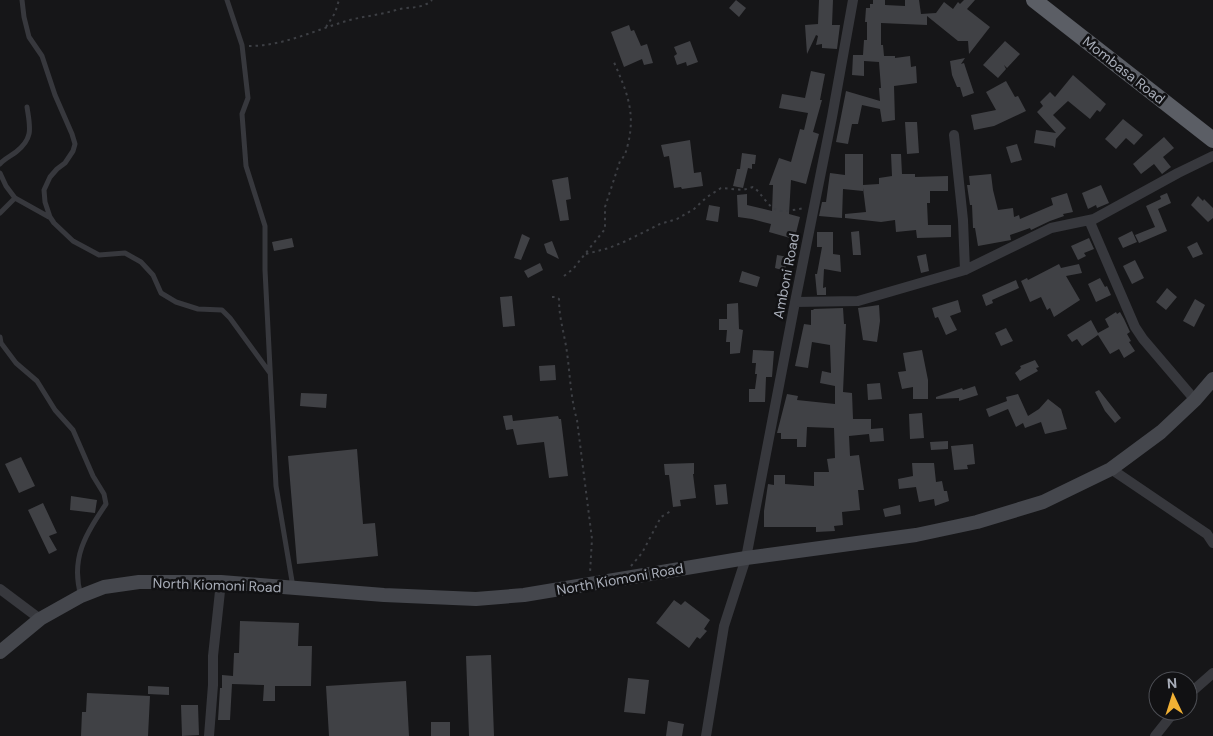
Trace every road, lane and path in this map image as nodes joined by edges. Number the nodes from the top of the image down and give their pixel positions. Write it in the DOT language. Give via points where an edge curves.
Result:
graph roads {
  1 [pos="22,0"];
  2 [pos="228,0"];
  3 [pos="339,0"];
  4 [pos="432,0"];
  5 [pos="853,0"];
  6 [pos="1034,0"];
  7 [pos="326,27"];
  8 [pos="242,45"];
  9 [pos="613,60"];
  10 [pos="27,107"];
  11 [pos="954,135"];
  12 [pos="1213,140"];
  13 [pos="1213,156"];
  14 [pos="0,164"];
  15 [pos="0,173"];
  16 [pos="15,198"];
  17 [pos="814,206"];
  18 [pos="0,213"];
  19 [pos="50,217"];
  20 [pos="1089,220"];
  21 [pos="586,254"];
  22 [pos="965,270"];
  23 [pos="564,276"];
  24 [pos="552,297"];
  25 [pos="794,302"];
  26 [pos="0,337"];
  27 [pos="270,373"];
  28 [pos="1213,379"];
  29 [pos="1195,400"];
  30 [pos="1111,469"];
  31 [pos="671,511"];
  32 [pos="1213,543"];
  33 [pos="746,558"];
  34 [pos="621,579"];
  35 [pos="221,582"];
  36 [pos="590,585"];
  37 [pos="293,588"];
  38 [pos="0,589"];
  39 [pos="81,596"];
  40 [pos="40,619"];
  41 [pos="0,652"];
  42 [pos="1213,673"];
  43 [pos="1198,687"];
  44 [pos="1167,721"];
  45 [pos="209,736"];
  46 [pos="706,736"];
  47 [pos="1155,736"];
  1 -- 19 [label="lane" via="29,37 42,56 75,144 44,190"];
  2 -- 8 [label="lane"];
  3 -- 7 [label="path" via="336,13"];
  4 -- 7 [label="path" via="428,4"];
  5 -- 17 [label="street, Amboni Road"];
  6 -- 12 [label="highway, Mombasa Road"];
  7 -- 8 [label="path" via="273,43"];
  8 -- 27 [label="lane" via="248,98 242,114 246,166 265,226"];
  9 -- 21 [label="path" via="625,88 632,128 605,207 605,229"];
  10 -- 14 [label="lane" via="30,138"];
  11 -- 22 [label="street"];
  13 -- 20 [label="street"];
  15 -- 16 [label="lane"];
  16 -- 18 [label="lane"];
  16 -- 19 [label="lane"];
  17 -- 21 [label="path" via="780,212 772,209 753,187 743,190 721,188 677,219 609,248"];
  17 -- 25 [label="street, Amboni Road"];
  19 -- 27 [label="lane" via="73,241 99,255 126,253 140,262 153,275 161,294 198,309 222,310"];
  20 -- 22 [label="street" via="1051,228"];
  20 -- 29 [label="street" via="1135,328"];
  21 -- 23 [label="path"];
  22 -- 25 [label="street" via="858,301"];
  24 -- 36 [label="path" via="559,299 577,420 592,539"];
  25 -- 33 [label="street, Amboni Road"];
  26 -- 39 [label="lane" via="16,363 37,381 55,410 73,430 104,494 106,504 85,536 79,558 77,582"];
  27 -- 37 [label="lane" via="276,486"];
  28 -- 29 [label="main road, North Kiomoni Road"];
  29 -- 30 [label="main road, North Kiomoni Road" via="1161,432"];
  30 -- 32 [label="street" via="1207,534"];
  30 -- 33 [label="main road, North Kiomoni Road" via="1043,502 977,522"];
  31 -- 34 [label="path" via="661,517 642,553"];
  33 -- 34 [label="main road, North Kiomoni Road"];
  33 -- 46 [label="street, Amboni Road" via="724,626"];
  34 -- 36 [label="main road, North Kiomoni Road"];
  35 -- 37 [label="main road, North Kiomoni Road"];
  35 -- 39 [label="main road, North Kiomoni Road" via="139,582 104,587"];
  35 -- 45 [label="street"];
  36 -- 37 [label="main road, North Kiomoni Road" via="476,599"];
  38 -- 40 [label="street"];
  39 -- 40 [label="main road, North Kiomoni Road"];
  40 -- 41 [label="main road, North Kiomoni Road"];
  42 -- 43 [label="street"];
  44 -- 47 [label="street"];
}
